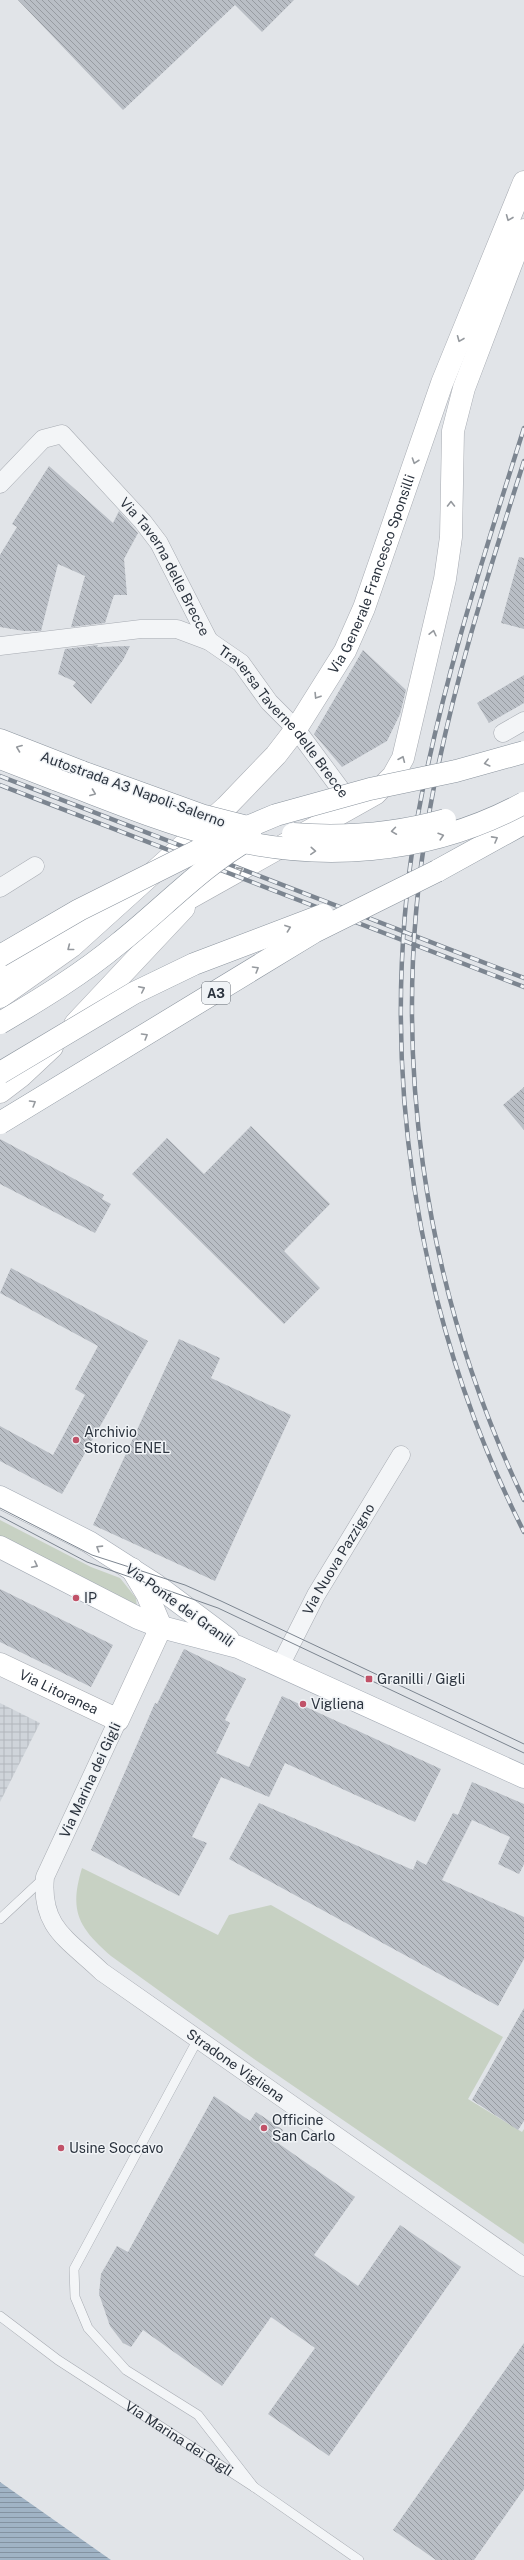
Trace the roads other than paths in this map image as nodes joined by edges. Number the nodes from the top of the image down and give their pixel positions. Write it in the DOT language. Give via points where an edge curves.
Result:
graph roads {
  1 [pos="524,182"];
  2 [pos="524,230"];
  3 [pos="0,484"];
  4 [pos="209,641"];
  5 [pos="0,646"];
  6 [pos="524,721"];
  7 [pos="296,729"];
  8 [pos="503,733"];
  9 [pos="0,740"];
  10 [pos="524,752"];
  11 [pos="0,758"];
  12 [pos="524,789"];
  13 [pos="332,800"];
  14 [pos="524,803"];
  15 [pos="354,808"];
  16 [pos="524,823"];
  17 [pos="35,866"];
  18 [pos="437,871"];
  19 [pos="0,888"];
  20 [pos="206,889"];
  21 [pos="119,902"];
  22 [pos="0,956"];
  23 [pos="0,973"];
  24 [pos="0,997"];
  25 [pos="0,1023"];
  26 [pos="0,1027"];
  27 [pos="0,1073"];
  28 [pos="0,1092"];
  29 [pos="0,1123"];
  30 [pos="401,1455"];
  31 [pos="0,1497"];
  32 [pos="0,1547"];
  33 [pos="132,1569"];
  34 [pos="161,1627"];
  35 [pos="236,1645"];
  36 [pos="0,1664"];
  37 [pos="280,1666"];
  38 [pos="118,1720"];
  39 [pos="524,1777"];
  40 [pos="45,1877"];
  41 [pos="0,1919"];
  42 [pos="198,2039"];
  43 [pos="524,2267"];
  44 [pos="0,2316"];
  45 [pos="254,2487"];
  46 [pos="359,2560"];
  1 -- 7 [label="main road, Via Generale Francesco Sponsilli, one-way" via="442,383 364,608 345,651"];
  15 -- 2 [label="main road, one-way" via="380,790 393,776 403,758 445,579 450,536 453,431 464,388"];
  3 -- 4 [label="street, Via Taverna delle Brecce" via="43,439 62,434 144,522 159,543"];
  4 -- 5 [label="street, Via Taverna delle Brecce" via="177,629 148,629"];
  4 -- 7 [label="street, Traversa Taverne delle Brecce" via="241,663 269,702"];
  6 -- 8 [label="street"];
  7 -- 15 [label="street, Traversa Taverne delle Brecce"];
  7 -- 21 [label="main road, Via Generale Francesco Sponsilli" via="226,807"];
  12 -- 9 [label="main road, Autostrada A3 Napoli-Salerno, one-way, bridge" via="485,808 422,826 369,834 320,836 256,829 225,822"];
  10 -- 13 [label="main road, one-way, bridge"];
  11 -- 14 [label="main road, Autostrada A3 Napoli-Salerno, one-way, bridge" via="213,835 261,845 336,852 364,851 418,843 488,821"];
  13 -- 22 [label="main road, bridge" via="276,815 233,833 80,910"];
  13 -- 25 [label="main road, bridge" via="247,841 207,870 117,945 46,996"];
  20 -- 15 [label="main road, one-way"];
  18 -- 16 [label="main road, A3, one-way"];
  17 -- 19 [label="street"];
  27 -- 18 [label="main road, A3, one-way, bridge" via="134,993 194,964"];
  29 -- 18 [label="main road, A3, one-way, bridge" via="314,932"];
  20 -- 26 [label="main road" via="161,914 68,975"];
  20 -- 28 [label="main road" via="170,920 110,988 42,1058"];
  21 -- 23 [label="main road" via="60,934"];
  21 -- 24 [label="main road, one-way" via="72,946"];
  30 -- 37 [label="street, Via Nuova Pazzigno" via="316,1595"];
  33 -- 31 [label="main road, Via Ponte dei Granili, one-way" via="89,1542"];
  32 -- 34 [label="main road, Via Ponte dei Granili, one-way" via="98,1598"];
  33 -- 34 [label="main road" via="147,1594"];
  33 -- 35 [label="main road, Via Ponte dei Granili"];
  34 -- 35 [label="main road, Via Ponte dei Granili"];
  34 -- 38 [label="main road, Via Marina dei Gigli"];
  35 -- 37 [label="main road"];
  36 -- 38 [label="main road, Via Litoranea"];
  37 -- 39 [label="main road"];
  38 -- 40 [label="street, Via Marina dei Gigli"];
  40 -- 41 [label="lane, Via Marina dei Gigli"];
  40 -- 42 [label="street, Stradone Vigliena" via="46,1910 53,1925 102,1972"];
  42 -- 43 [label="street, Stradone Vigliena"];
  42 -- 45 [label="lane" via="74,2269 75,2297 88,2328 126,2370 198,2415"];
  44 -- 45 [label="lane, Via Marina dei Gigli" via="58,2360"];
  45 -- 46 [label="lane, Via Marina dei Gigli"];
}
